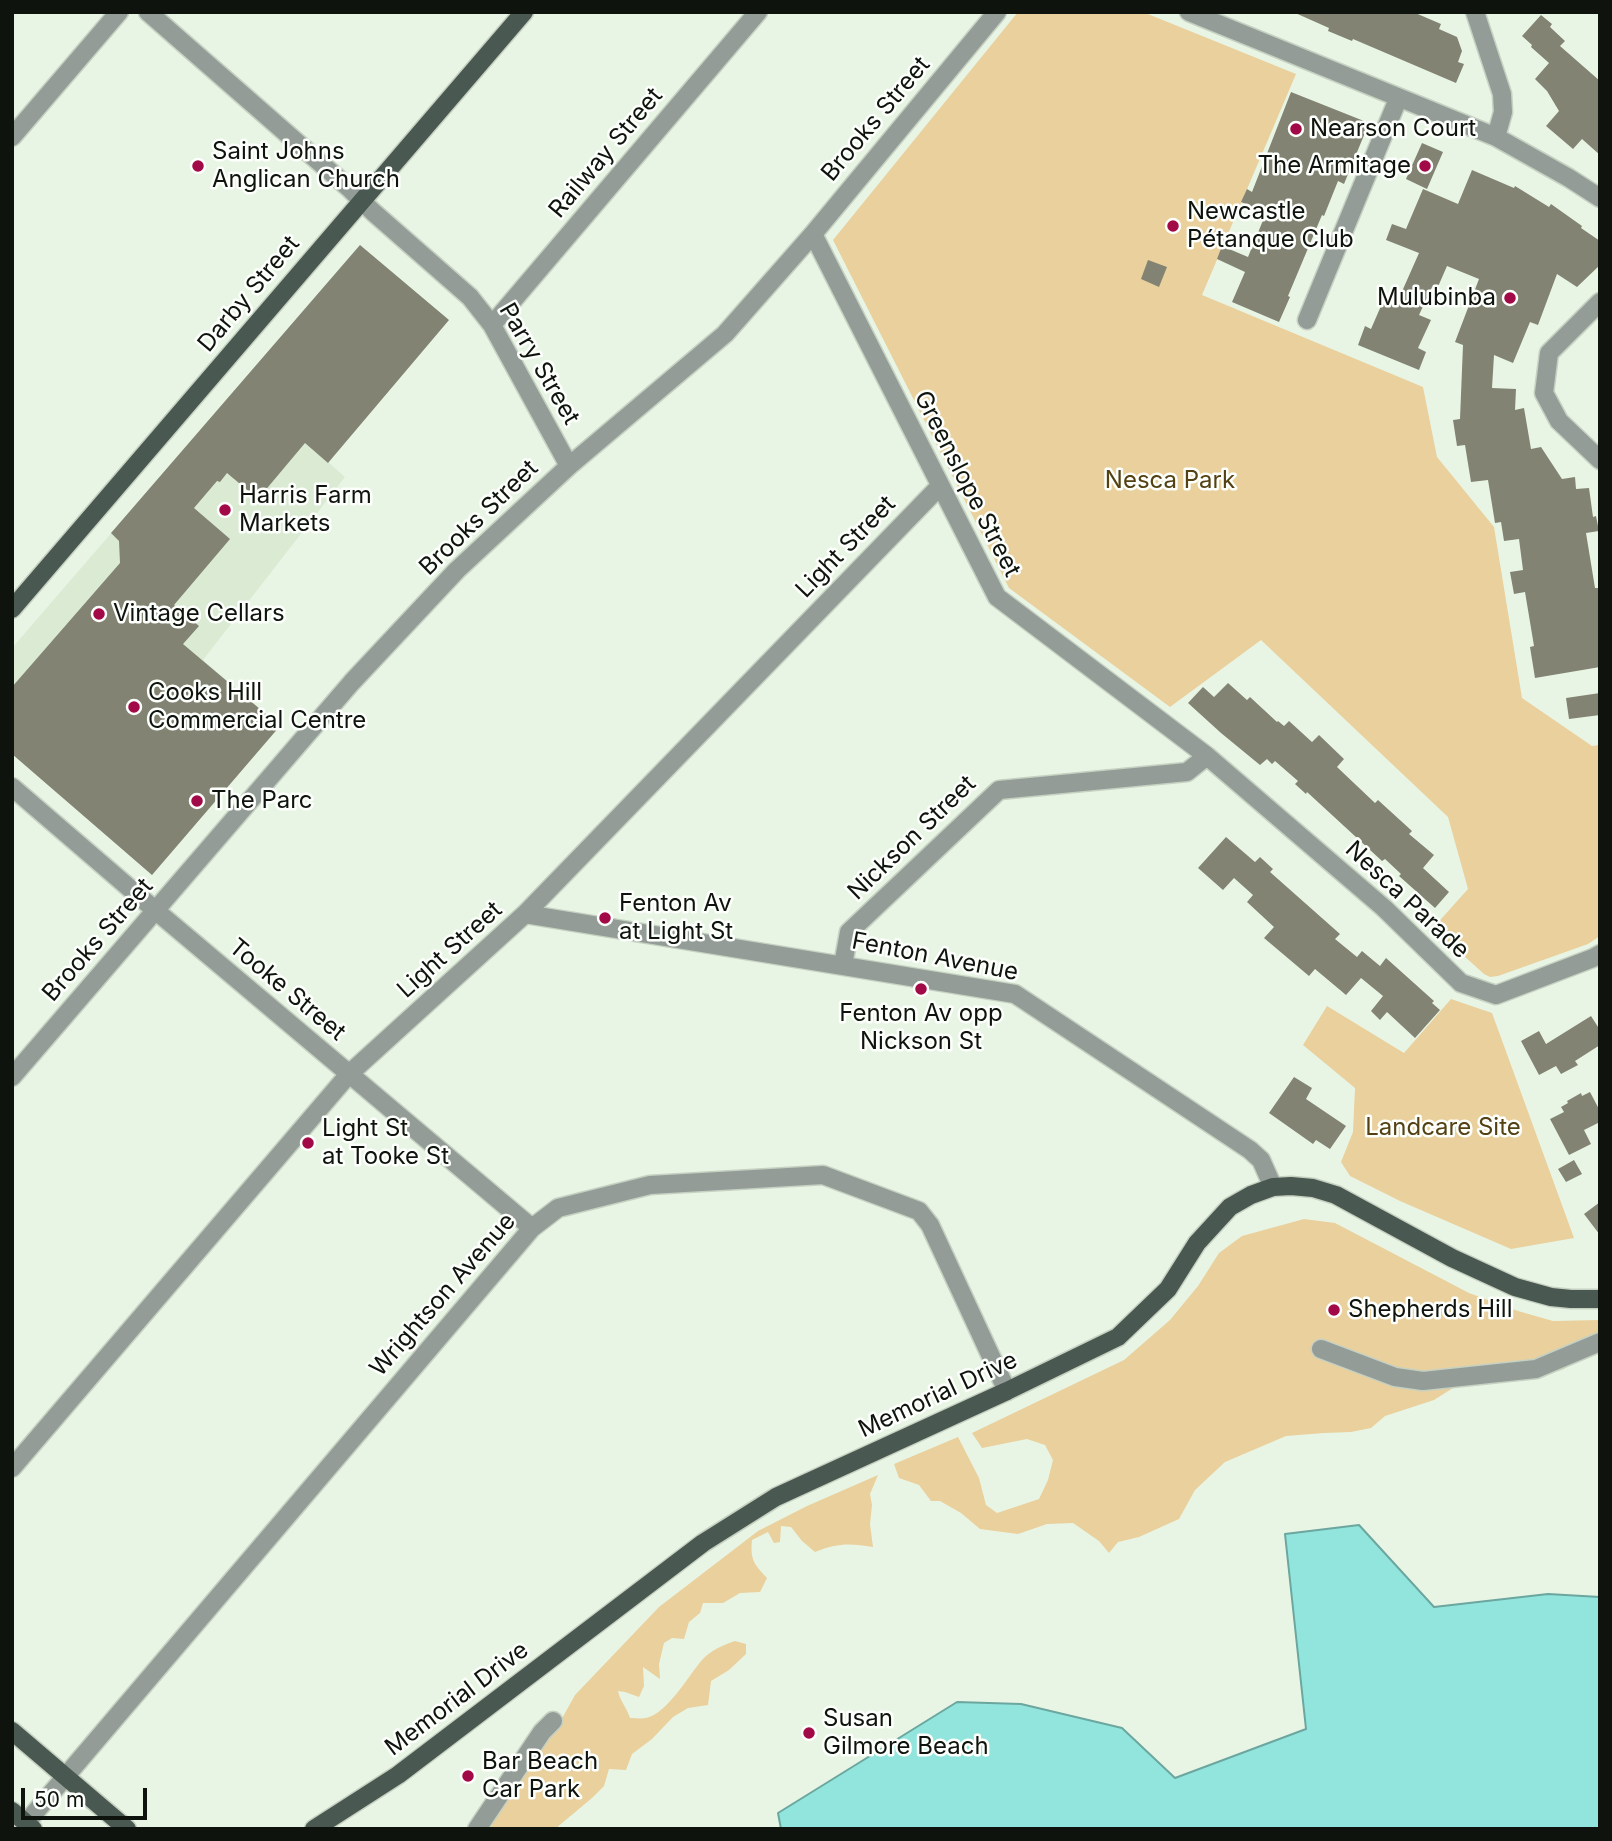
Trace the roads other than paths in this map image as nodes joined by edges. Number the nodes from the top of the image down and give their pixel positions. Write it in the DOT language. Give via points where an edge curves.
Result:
graph roads {
  1 [pos="119,12"];
  2 [pos="148,12"];
  3 [pos="524,12"];
  4 [pos="758,12"];
  5 [pos="997,12"];
  6 [pos="1189,12"];
  7 [pos="1475,12"];
  8 [pos="1398,99"];
  9 [pos="12,137"];
  10 [pos="1496,137"];
  11 [pos="1600,198"];
  12 [pos="362,200"];
  13 [pos="813,234"];
  14 [pos="1600,302"];
  15 [pos="1307,320"];
  16 [pos="492,326"];
  17 [pos="1600,460"];
  18 [pos="569,466"];
  19 [pos="940,486"];
  20 [pos="12,609"];
  21 [pos="1207,756"];
  22 [pos="12,787"];
  23 [pos="155,911"];
  24 [pos="525,914"];
  25 [pos="1600,954"];
  26 [pos="843,965"];
  27 [pos="349,1074"];
  28 [pos="12,1077"];
  29 [pos="1273,1187"];
  30 [pos="531,1228"];
  31 [pos="1600,1299"];
  32 [pos="1600,1342"];
  33 [pos="1321,1349"];
  34 [pos="1007,1391"];
  35 [pos="12,1468"];
  36 [pos="553,1721"];
  37 [pos="12,1731"];
  38 [pos="65,1777"];
  39 [pos="12,1811"];
  40 [pos="30,1826"];
  41 [pos="127,1829"];
  42 [pos="314,1829"];
  43 [pos="477,1829"];
  1 -- 9 [label="street"];
  2 -- 12 [label="street, Parry Street"];
  3 -- 12 [label="main road, Darby Street"];
  4 -- 16 [label="street, Railway Street"];
  5 -- 13 [label="street, Brooks Street"];
  6 -- 8 [label="street"];
  7 -- 10 [label="street" via="1502,94 1503,117"];
  8 -- 10 [label="street"];
  8 -- 15 [label="street"];
  10 -- 11 [label="street"];
  12 -- 16 [label="street, Parry Street" via="470,297"];
  12 -- 20 [label="main road, Darby Street"];
  13 -- 18 [label="street, Brooks Street" via="725,334"];
  13 -- 19 [label="street, Greenslope Street"];
  14 -- 17 [label="street" via="1549,353 1544,393 1559,421"];
  16 -- 18 [label="street, Parry Street"];
  18 -- 23 [label="street, Brooks Street" via="457,570 352,682"];
  19 -- 21 [label="street, Greenslope Street" via="997,597"];
  19 -- 24 [label="street, Light Street"];
  21 -- 25 [label="street, Nesca Parade" via="1384,908 1461,983 1496,995"];
  21 -- 26 [label="street, Nickson Street" via="1187,772 999,790 849,932"];
  22 -- 23 [label="street, Tooke Street"];
  23 -- 27 [label="street, Tooke Street"];
  23 -- 28 [label="street, Brooks Street"];
  24 -- 26 [label="street, Fenton Avenue"];
  24 -- 27 [label="street, Light Street"];
  26 -- 29 [label="street, Fenton Avenue" via="1015,993 1250,1150 1261,1160"];
  27 -- 30 [label="street, Tooke Street"];
  27 -- 35 [label="street, Light Street"];
  29 -- 31 [label="main road, Memorial Drive" via="1312,1188 1336,1195 1515,1287 1551,1297"];
  29 -- 34 [label="main road, Memorial Drive" via="1230,1207 1197,1242 1168,1289 1118,1337"];
  30 -- 34 [label="street, Wrightson Avenue" via="558,1208 650,1185 823,1175 919,1211 926,1219"];
  30 -- 38 [label="street, Wrightson Avenue"];
  32 -- 33 [label="street" via="1536,1368 1423,1381 1395,1377"];
  34 -- 42 [label="main road, Memorial Drive" via="776,1497 703,1543 398,1775"];
  36 -- 43 [label="street"];
  37 -- 38 [label="main road"];
  38 -- 40 [label="street, Wrightson Avenue"];
  38 -- 41 [label="main road"];
  39 -- 40 [label="main road"];
}
